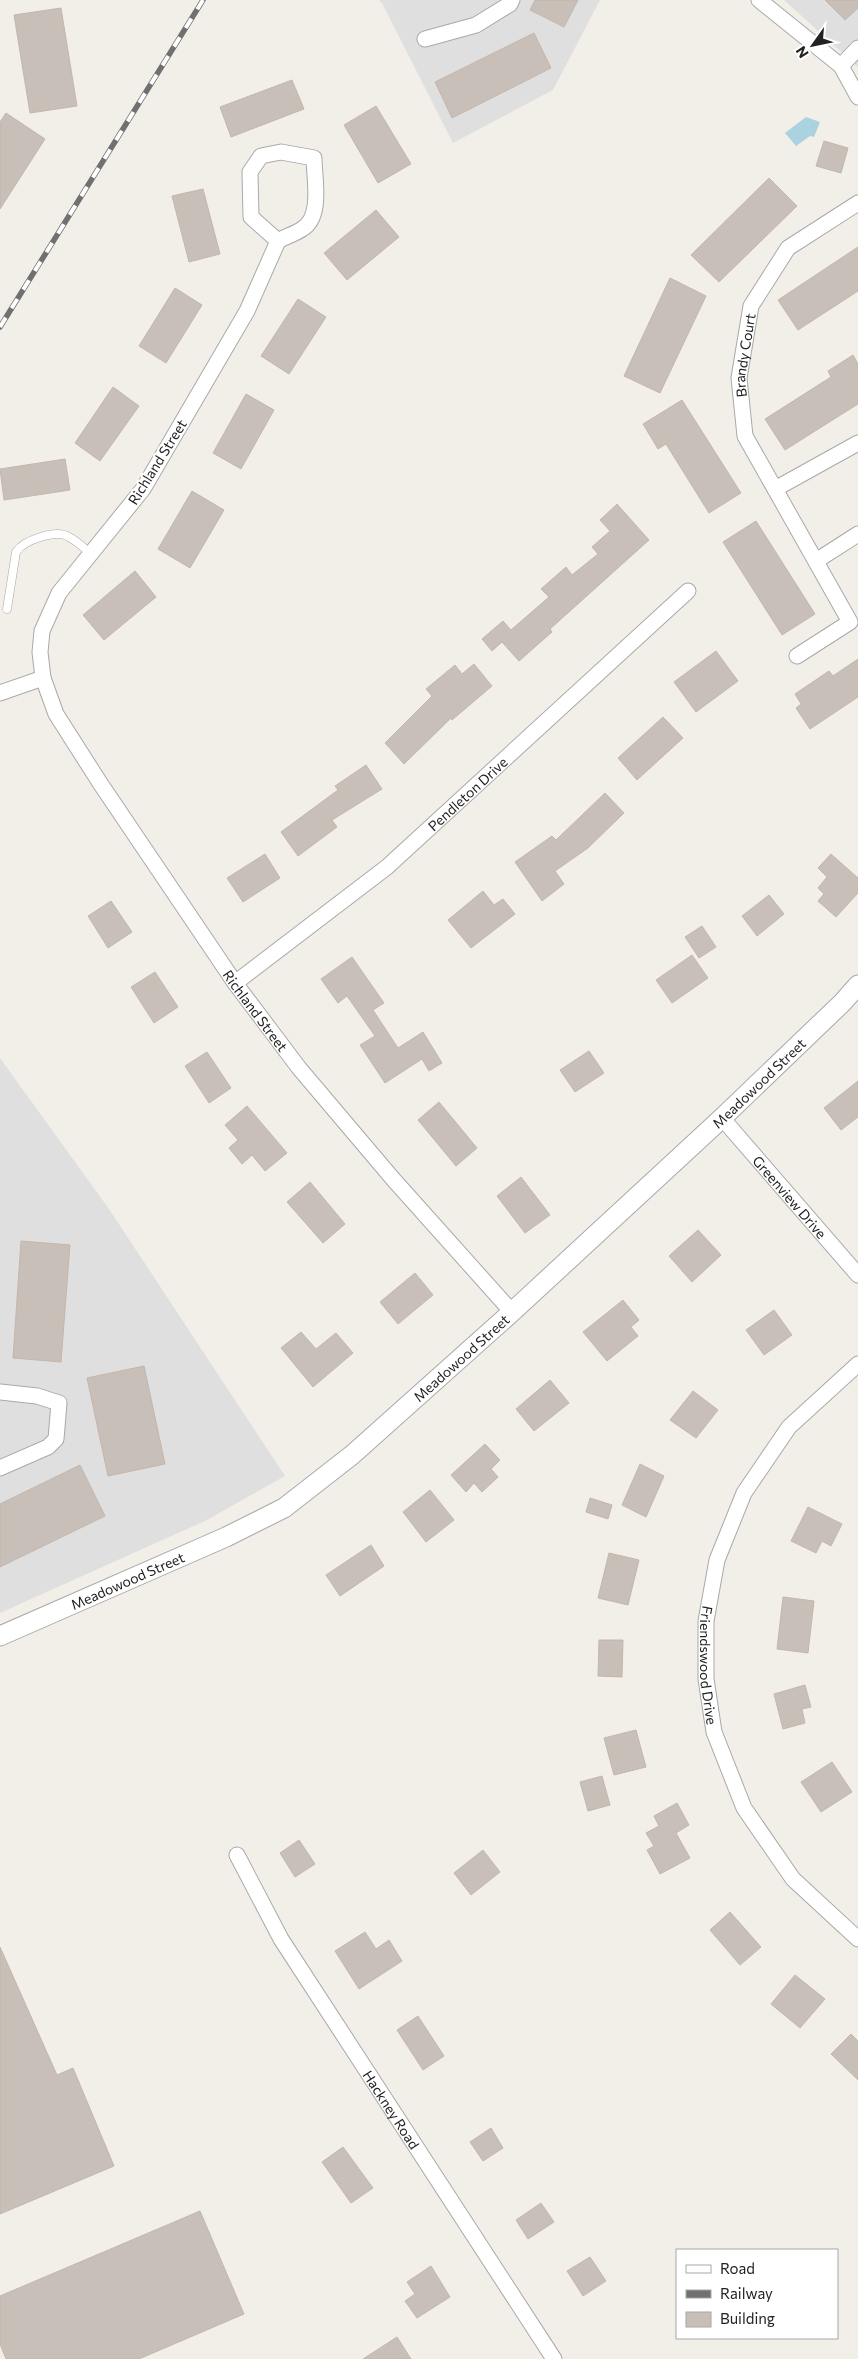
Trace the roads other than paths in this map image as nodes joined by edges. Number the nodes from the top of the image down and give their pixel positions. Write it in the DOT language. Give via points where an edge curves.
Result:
graph roads {
  1 [pos="512,0"];
  2 [pos="759,0"];
  3 [pos="425,39"];
  4 [pos="858,48"];
  5 [pos="842,66"];
  6 [pos="858,97"];
  7 [pos="858,203"];
  8 [pos="278,241"];
  9 [pos="858,443"];
  10 [pos="775,489"];
  11 [pos="858,534"];
  12 [pos="91,554"];
  13 [pos="816,561"];
  14 [pos="688,591"];
  15 [pos="7,609"];
  16 [pos="797,656"];
  17 [pos="43,678"];
  18 [pos="0,693"];
  19 [pos="235,983"];
  20 [pos="858,985"];
  21 [pos="722,1118"];
  22 [pos="858,1275"];
  23 [pos="512,1312"];
  24 [pos="858,1364"];
  25 [pos="0,1392"];
  26 [pos="0,1468"];
  27 [pos="0,1636"];
  28 [pos="237,1854"];
  29 [pos="858,1939"];
  30 [pos="554,2359"];
  1 -- 3 [label="street" via="476,25"];
  2 -- 5 [label="street"];
  4 -- 5 [label="street"];
  5 -- 6 [label="street"];
  7 -- 10 [label="street, Brandy Court" via="788,248 751,306 739,378 745,436"];
  8 -- 8 [label="street" via="251,217 250,172 261,156 282,152 314,158 315,212 304,229"];
  8 -- 12 [label="street, Richland Street" via="247,311 143,490"];
  9 -- 10 [label="street"];
  10 -- 13 [label="street, Brandy Court"];
  11 -- 13 [label="street"];
  12 -- 15 [label="lane" via="68,536 60,534 21,545 16,552"];
  12 -- 17 [label="street, Richland Street" via="59,593 42,631"];
  13 -- 16 [label="street, Brandy Court" via="850,622"];
  14 -- 19 [label="street, Pendleton Drive" via="387,867"];
  17 -- 18 [label="street"];
  17 -- 19 [label="street, Richland Street" via="56,714"];
  19 -- 23 [label="street, Richland Street" via="305,1075"];
  20 -- 21 [label="street, Meadowood Street"];
  21 -- 22 [label="street, Greenview Drive"];
  21 -- 23 [label="street, Meadowood Street"];
  23 -- 27 [label="street, Meadowood Street" via="352,1455 284,1508 226,1537"];
  24 -- 29 [label="street, Friendswood Drive" via="788,1427 744,1493 717,1560 706,1621 706,1679 714,1732 744,1808 793,1879"];
  25 -- 26 [label="street" via="59,1402 56,1439 48,1447"];
  28 -- 30 [label="street, Hackney Road" via="281,1939"];
}
